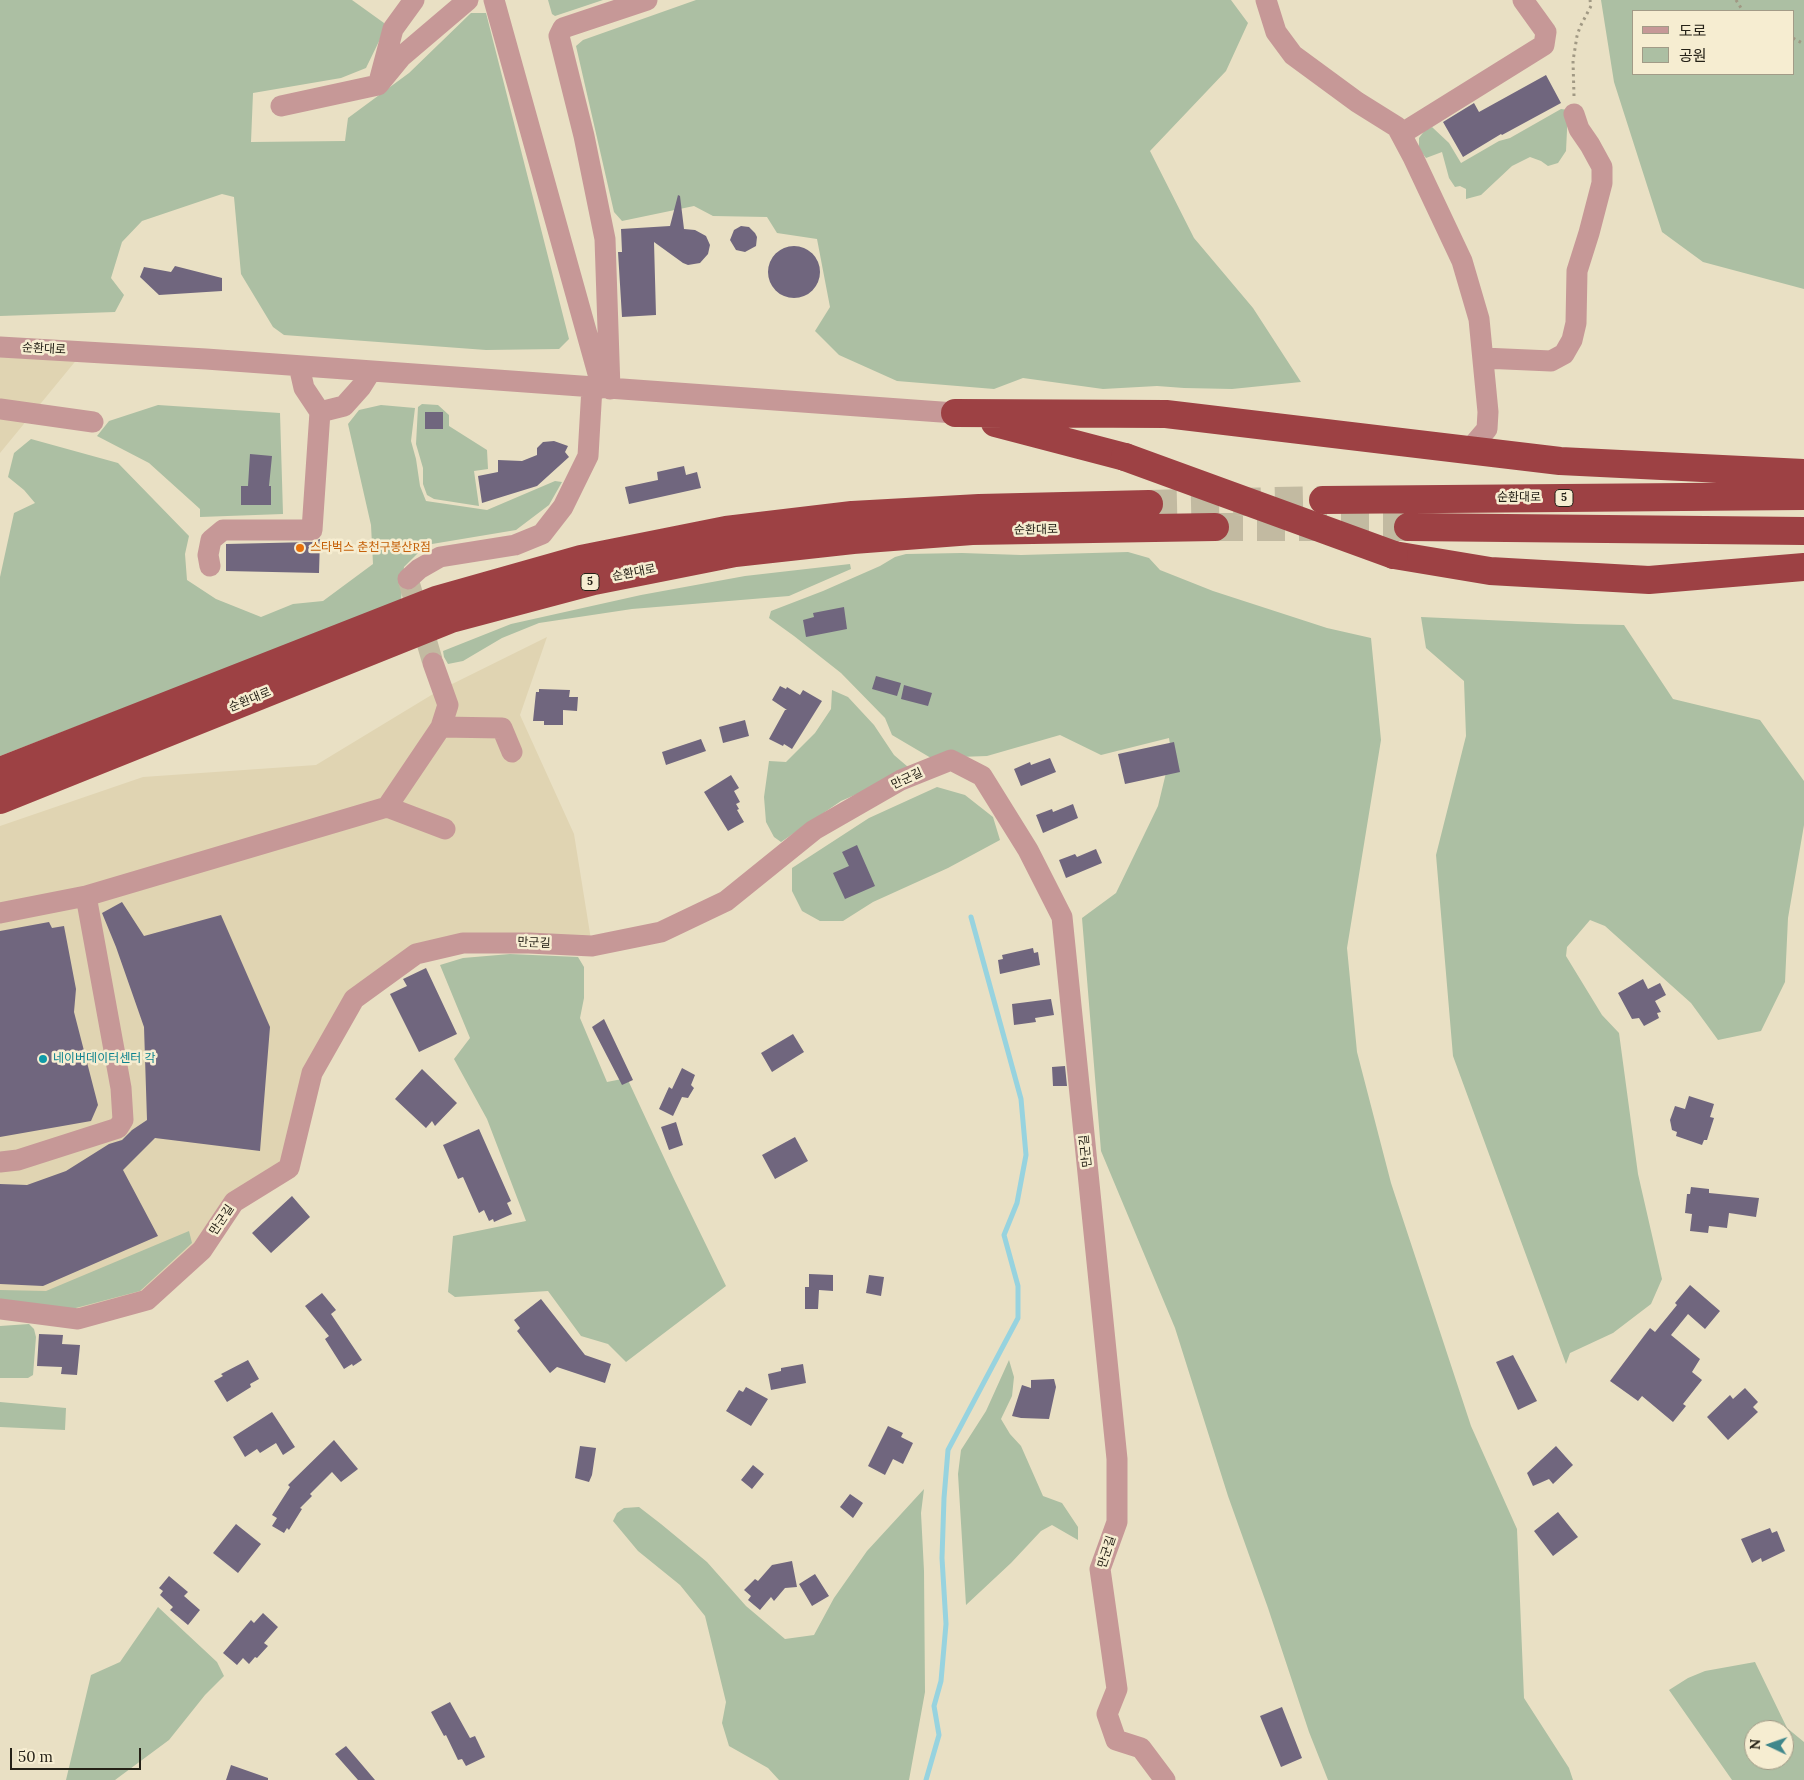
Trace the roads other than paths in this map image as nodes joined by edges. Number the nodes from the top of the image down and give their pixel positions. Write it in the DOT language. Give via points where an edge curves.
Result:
graph roads {
  1 [pos="414,0"];
  2 [pos="468,0"];
  3 [pos="494,0"];
  4 [pos="647,0"];
  5 [pos="1266,0"];
  6 [pos="1524,0"];
  7 [pos="378,85"];
  8 [pos="281,106"];
  9 [pos="1574,114"];
  10 [pos="1401,134"];
  11 [pos="0,347"];
  12 [pos="1483,358"];
  13 [pos="299,366"];
  14 [pos="371,371"];
  15 [pos="601,388"];
  16 [pos="0,409"];
  17 [pos="320,412"];
  18 [pos="955,413"];
  19 [pos="93,422"];
  20 [pos="1469,450"];
  21 [pos="1804,473"];
  22 [pos="1804,496"];
  23 [pos="1323,500"];
  24 [pos="1149,504"];
  25 [pos="1215,527"];
  26 [pos="1408,527"];
  27 [pos="1804,531"];
  28 [pos="210,566"];
  29 [pos="1804,567"];
  30 [pos="408,579"];
  31 [pos="433,663"];
  32 [pos="441,728"];
  33 [pos="512,752"];
  34 [pos="0,771"];
  35 [pos="0,800"];
  36 [pos="387,807"];
  37 [pos="445,829"];
  38 [pos="86,896"];
  39 [pos="0,913"];
  40 [pos="0,1162"];
  41 [pos="4,1313"];
  42 [pos="1165,1780"];
  1 -- 7 [label="street" via="393,29"];
  2 -- 7 [label="street" via="401,57"];
  3 -- 15 [label="street"];
  4 -- 15 [label="street" via="563,28 559,36 605,239"];
  5 -- 10 [label="street" via="1276,32 1293,55 1397,127"];
  6 -- 10 [label="street" via="1546,32 1544,45"];
  7 -- 8 [label="street"];
  9 -- 12 [label="street" via="1579,129 1602,167 1602,183 1577,271 1576,322 1572,340 1564,354 1551,361"];
  10 -- 12 [label="street" via="1462,262 1479,319"];
  11 -- 13 [label="street, 순환대로"];
  12 -- 20 [label="street" via="1487,429"];
  13 -- 14 [label="street, 순환대로"];
  13 -- 17 [label="street" via="304,388"];
  14 -- 15 [label="street, 순환대로"];
  14 -- 17 [label="street" via="362,387 344,406"];
  15 -- 18 [label="street, 순환대로"];
  15 -- 30 [label="street" via="588,456 564,507 542,534 515,546 440,558"];
  16 -- 19 [label="street"];
  17 -- 28 [label="street" via="312,530 223,530 211,540"];
  18 -- 20 [label="highway" via="1166,414"];
  18 -- 29 [label="highway, bridge" via="1125,457 1394,555 1490,571 1649,580"];
  20 -- 21 [label="highway" via="1560,461"];
  22 -- 23 [label="highway, 순환대로 / 5"];
  24 -- 34 [label="highway, 순환대로 / 5" via="852,515 726,530 580,559 436,600"];
  25 -- 35 [label="highway, 순환대로 / 5" via="972,531 853,540 735,553 594,581 451,619"];
  26 -- 27 [label="highway"];
  31 -- 32 [label="street" via="448,705"];
  32 -- 33 [label="street" via="502,728"];
  32 -- 36 [label="street"];
  36 -- 37 [label="street"];
  36 -- 38 [label="street"];
  38 -- 39 [label="street"];
  38 -- 40 [label="street" via="121,1088 123,1120 118,1128 18,1160"];
  41 -- 42 [label="street, 만군길" via="78,1318 147,1300 202,1250 234,1202 289,1168 312,1073 354,999 416,954 463,943 592,946 661,932 726,901 814,830 902,780 950,760 982,776 1028,850 1062,917 1117,1459 1117,1522 1100,1570 1117,1689 1107,1714 1116,1740 1141,1748"];
}
